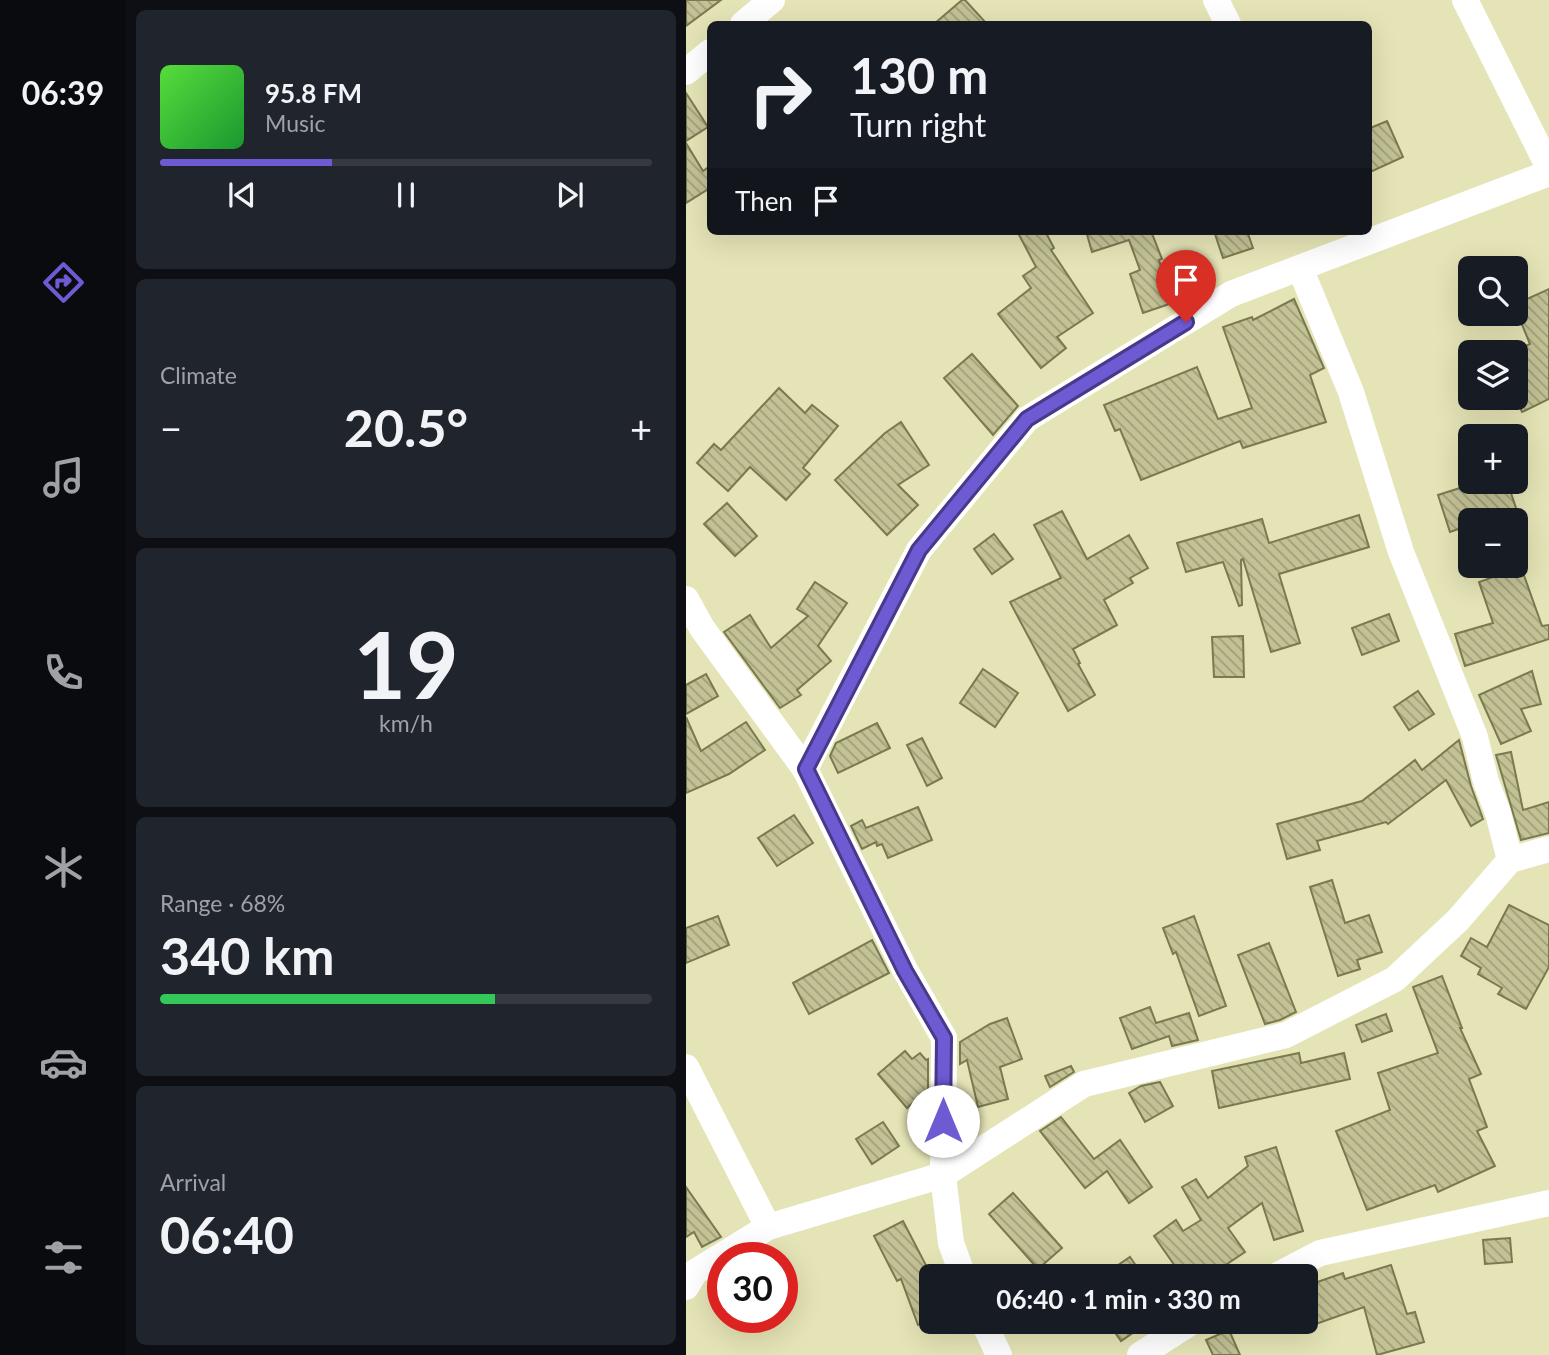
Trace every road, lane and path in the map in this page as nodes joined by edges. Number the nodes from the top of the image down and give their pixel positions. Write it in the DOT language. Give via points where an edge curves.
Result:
graph roads {
  1 [pos="772,0"];
  2 [pos="1216,0"];
  3 [pos="1465,0"];
  4 [pos="747,21"];
  5 [pos="1226,21"];
  6 [pos="707,54"];
  7 [pos="686,72"];
  8 [pos="1549,171"];
  9 [pos="1372,230"];
  10 [pos="1358,235"];
  11 [pos="1340,241"];
  12 [pos="1300,268"];
  13 [pos="686,599"];
  14 [pos="806,769"];
  15 [pos="1549,849"];
  16 [pos="1510,860"];
  17 [pos="686,1067"];
  18 [pos="943,1175"];
  19 [pos="1549,1203"];
  20 [pos="768,1227"];
  21 [pos="959,1264"];
  22 [pos="1299,1264"];
  23 [pos="686,1287"];
  24 [pos="989,1334"];
  25 [pos="1173,1334"];
  26 [pos="999,1355"];
  27 [pos="1140,1355"];
  1 -- 4 [label="street"];
  2 -- 5 [label="street"];
  3 -- 8 [label="street"];
  6 -- 7 [label="street"];
  8 -- 9 [label="street"];
  10 -- 11 [label="street"];
  11 -- 12 [label="street"];
  12 -- 14 [label="street" via="1231,294 1027,419 919,550"];
  12 -- 16 [label="street" via="1351,392 1401,552 1475,737"];
  13 -- 14 [label="street" via="702,628"];
  14 -- 18 [label="street" via="905,971 944,1038"];
  15 -- 16 [label="street"];
  16 -- 18 [label="street" via="1458,920 1395,979 1286,1035 1084,1084"];
  17 -- 20 [label="street"];
  18 -- 20 [label="street"];
  18 -- 21 [label="street" via="951,1243"];
  19 -- 22 [label="street" via="1320,1253"];
  20 -- 23 [label="street" via="695,1272"];
  24 -- 26 [label="street"];
  25 -- 27 [label="street"];
}
